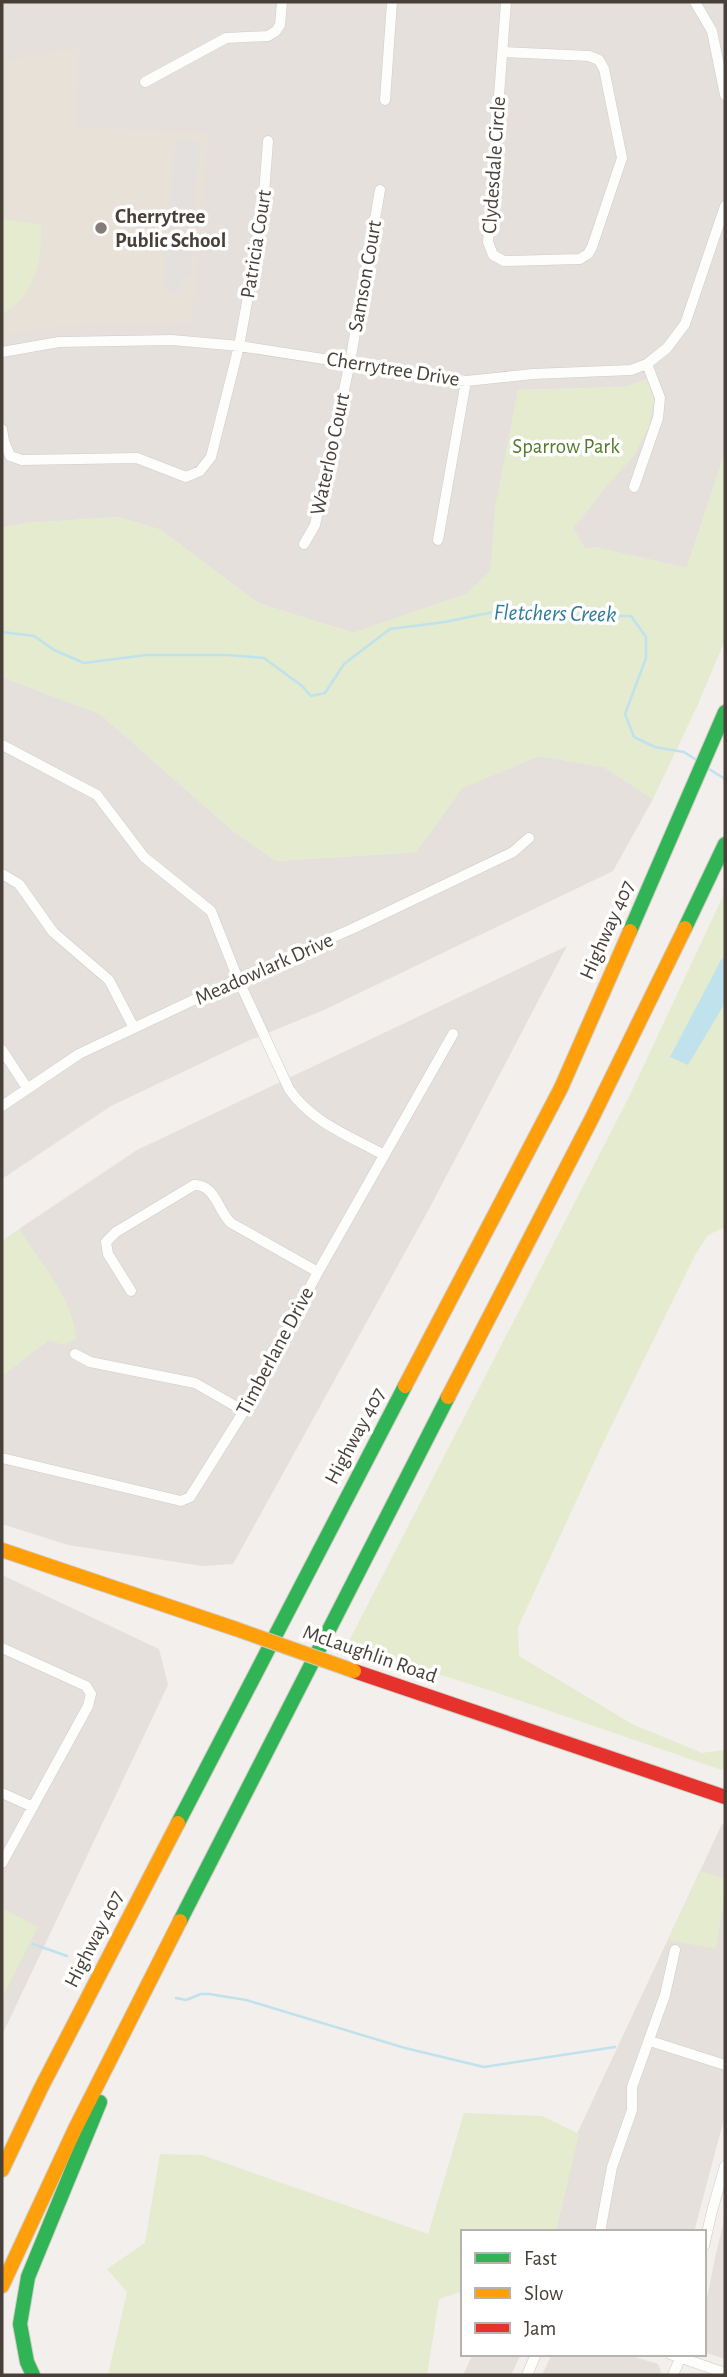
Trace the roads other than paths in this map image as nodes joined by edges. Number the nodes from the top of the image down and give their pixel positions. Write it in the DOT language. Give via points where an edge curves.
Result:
graph roads {
  1 [pos="282,2"];
  2 [pos="392,2"];
  3 [pos="506,2"];
  4 [pos="695,2"];
  5 [pos="502,52"];
  6 [pos="145,82"];
  7 [pos="725,95"];
  8 [pos="385,100"];
  9 [pos="268,141"];
  10 [pos="380,190"];
  11 [pos="725,206"];
  12 [pos="239,346"];
  13 [pos="2,352"];
  14 [pos="351,362"];
  15 [pos="647,364"];
  16 [pos="466,381"];
  17 [pos="2,429"];
  18 [pos="634,487"];
  19 [pos="438,540"];
  20 [pos="304,544"];
  21 [pos="723,717"];
  22 [pos="2,745"];
  23 [pos="529,838"];
  24 [pos="725,844"];
  25 [pos="2,874"];
  26 [pos="238,979"];
  27 [pos="134,1028"];
  28 [pos="453,1034"];
  29 [pos="2,1050"];
  30 [pos="27,1088"];
  31 [pos="2,1106"];
  32 [pos="384,1155"];
  33 [pos="318,1272"];
  34 [pos="131,1290"];
  35 [pos="75,1354"];
  36 [pos="244,1410"];
  37 [pos="2,1458"];
  38 [pos="2,1550"];
  39 [pos="2,1648"];
  40 [pos="2,1793"];
  41 [pos="725,1797"];
  42 [pos="33,1807"];
  43 [pos="2,1863"];
  44 [pos="675,1950"];
  45 [pos="120,2038"];
  46 [pos="650,2041"];
  47 [pos="725,2064"];
  48 [pos="41,2088"];
  49 [pos="2,2140"];
  50 [pos="725,2166"];
  51 [pos="2,2170"];
  52 [pos="600,2230"];
  53 [pos="706,2237"];
  54 [pos="2,2286"];
  55 [pos="535,2356"];
  56 [pos="682,2356"];
  57 [pos="725,2373"];
  58 [pos="33,2375"];
  59 [pos="527,2375"];
  60 [pos="673,2375"];
  1 -- 6 [label="street" via="280,25 268,36 226,38"];
  2 -- 8 [label="street"];
  3 -- 5 [label="street, Clydesdale Circle"];
  4 -- 7 [label="street" via="712,31"];
  5 -- 5 [label="street, Clydesdale Circle" via="488,242 493,255 504,261 580,259 592,247 622,158 604,69 589,55"];
  9 -- 12 [label="street, Patricia Court" via="262,220"];
  10 -- 14 [label="street, Samson Court"];
  11 -- 15 [label="street, Cherrytree Drive" via="685,324"];
  12 -- 13 [label="street, Cherrytree Drive" via="110,340 58,342"];
  12 -- 14 [label="street, Cherrytree Drive"];
  12 -- 17 [label="street, Patricia Court" via="211,457 200,471 186,477 137,458 22,460 10,456"];
  14 -- 16 [label="street, Cherrytree Drive"];
  14 -- 20 [label="street, Waterloo Court" via="315,525"];
  15 -- 16 [label="street, Cherrytree Drive" via="606,373"];
  15 -- 18 [label="street" via="660,398 658,418"];
  16 -- 19 [label="street"];
  21 -- 48 [label="main road, Highway 407" via="561,1088"];
  22 -- 26 [label="street" via="97,795 144,857 211,911"];
  23 -- 26 [label="street, Meadowlark Drive" via="513,852"];
  24 -- 45 [label="main road" via="652,1001"];
  25 -- 27 [label="street" via="19,884 53,932 109,980"];
  26 -- 27 [label="street, Meadowlark Drive"];
  26 -- 32 [label="street" via="299,1104"];
  27 -- 30 [label="street, Meadowlark Drive" via="79,1054"];
  28 -- 32 [label="street, Timberlane Drive"];
  29 -- 30 [label="street"];
  30 -- 31 [label="street, Meadowlark Drive"];
  32 -- 33 [label="street, Timberlane Drive"];
  33 -- 34 [label="street" via="231,1223 208,1189 194,1185 106,1242 108,1254"];
  33 -- 36 [label="street, Timberlane Drive"];
  35 -- 36 [label="street" via="90,1362 195,1383"];
  36 -- 37 [label="street, Timberlane Drive" via="196,1489 181,1501"];
  38 -- 41 [label="main road, McLaughlin Road, bridge"];
  39 -- 42 [label="street" via="86,1686 91,1694"];
  40 -- 42 [label="street"];
  42 -- 43 [label="street"];
  44 -- 46 [label="street"];
  45 -- 54 [label="main road"];
  45 -- 58 [label="main road" via="111,2076 28,2277 20,2324"];
  46 -- 47 [label="street"];
  46 -- 52 [label="street" via="632,2087 632,2110 612,2167"];
  48 -- 49 [label="main road"];
  48 -- 51 [label="main road, Highway 407"];
  50 -- 53 [label="street"];
  55 -- 59 [label="street"];
  56 -- 57 [label="street"];
  56 -- 60 [label="street"];
}
